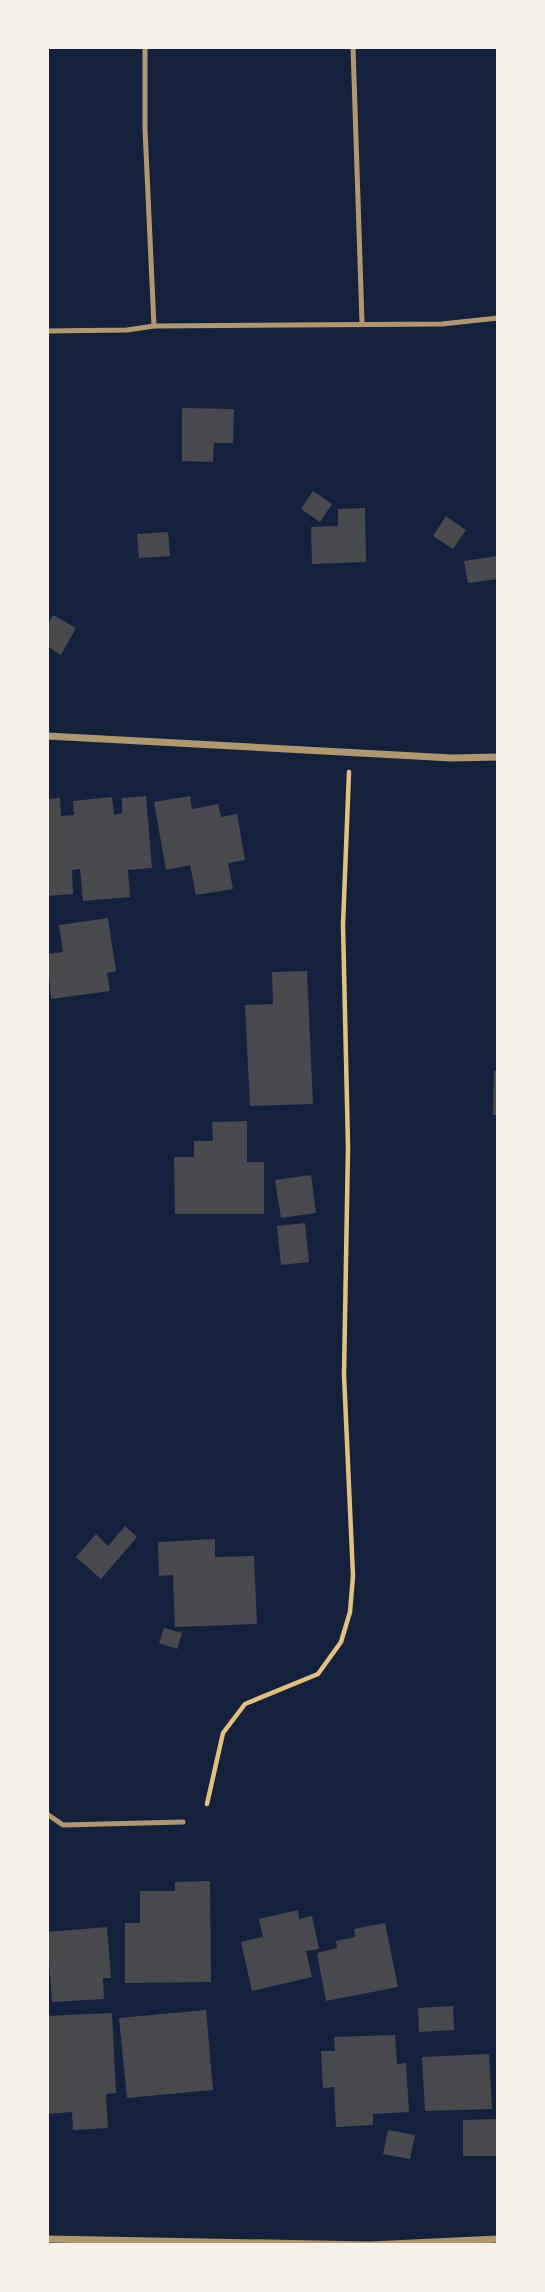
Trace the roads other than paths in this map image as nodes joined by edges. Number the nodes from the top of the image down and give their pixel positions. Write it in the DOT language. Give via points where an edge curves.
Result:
graph roads {
  1 [pos="145,47"];
  2 [pos="353,47"];
  3 [pos="498,317"];
  4 [pos="362,322"];
  5 [pos="154,326"];
  6 [pos="47,331"];
  7 [pos="47,736"];
  8 [pos="498,757"];
  9 [pos="47,1814"];
  10 [pos="183,1822"];
  11 [pos="47,2239"];
  12 [pos="498,2239"];
  1 -- 5 [label="lane"];
  2 -- 4 [label="lane"];
  3 -- 4 [label="lane" via="442,324"];
  4 -- 5 [label="lane"];
  5 -- 6 [label="lane"];
  7 -- 8 [label="street"];
  9 -- 10 [label="lane" via="63,1825"];
  11 -- 12 [label="street" via="370,2245"];
}
